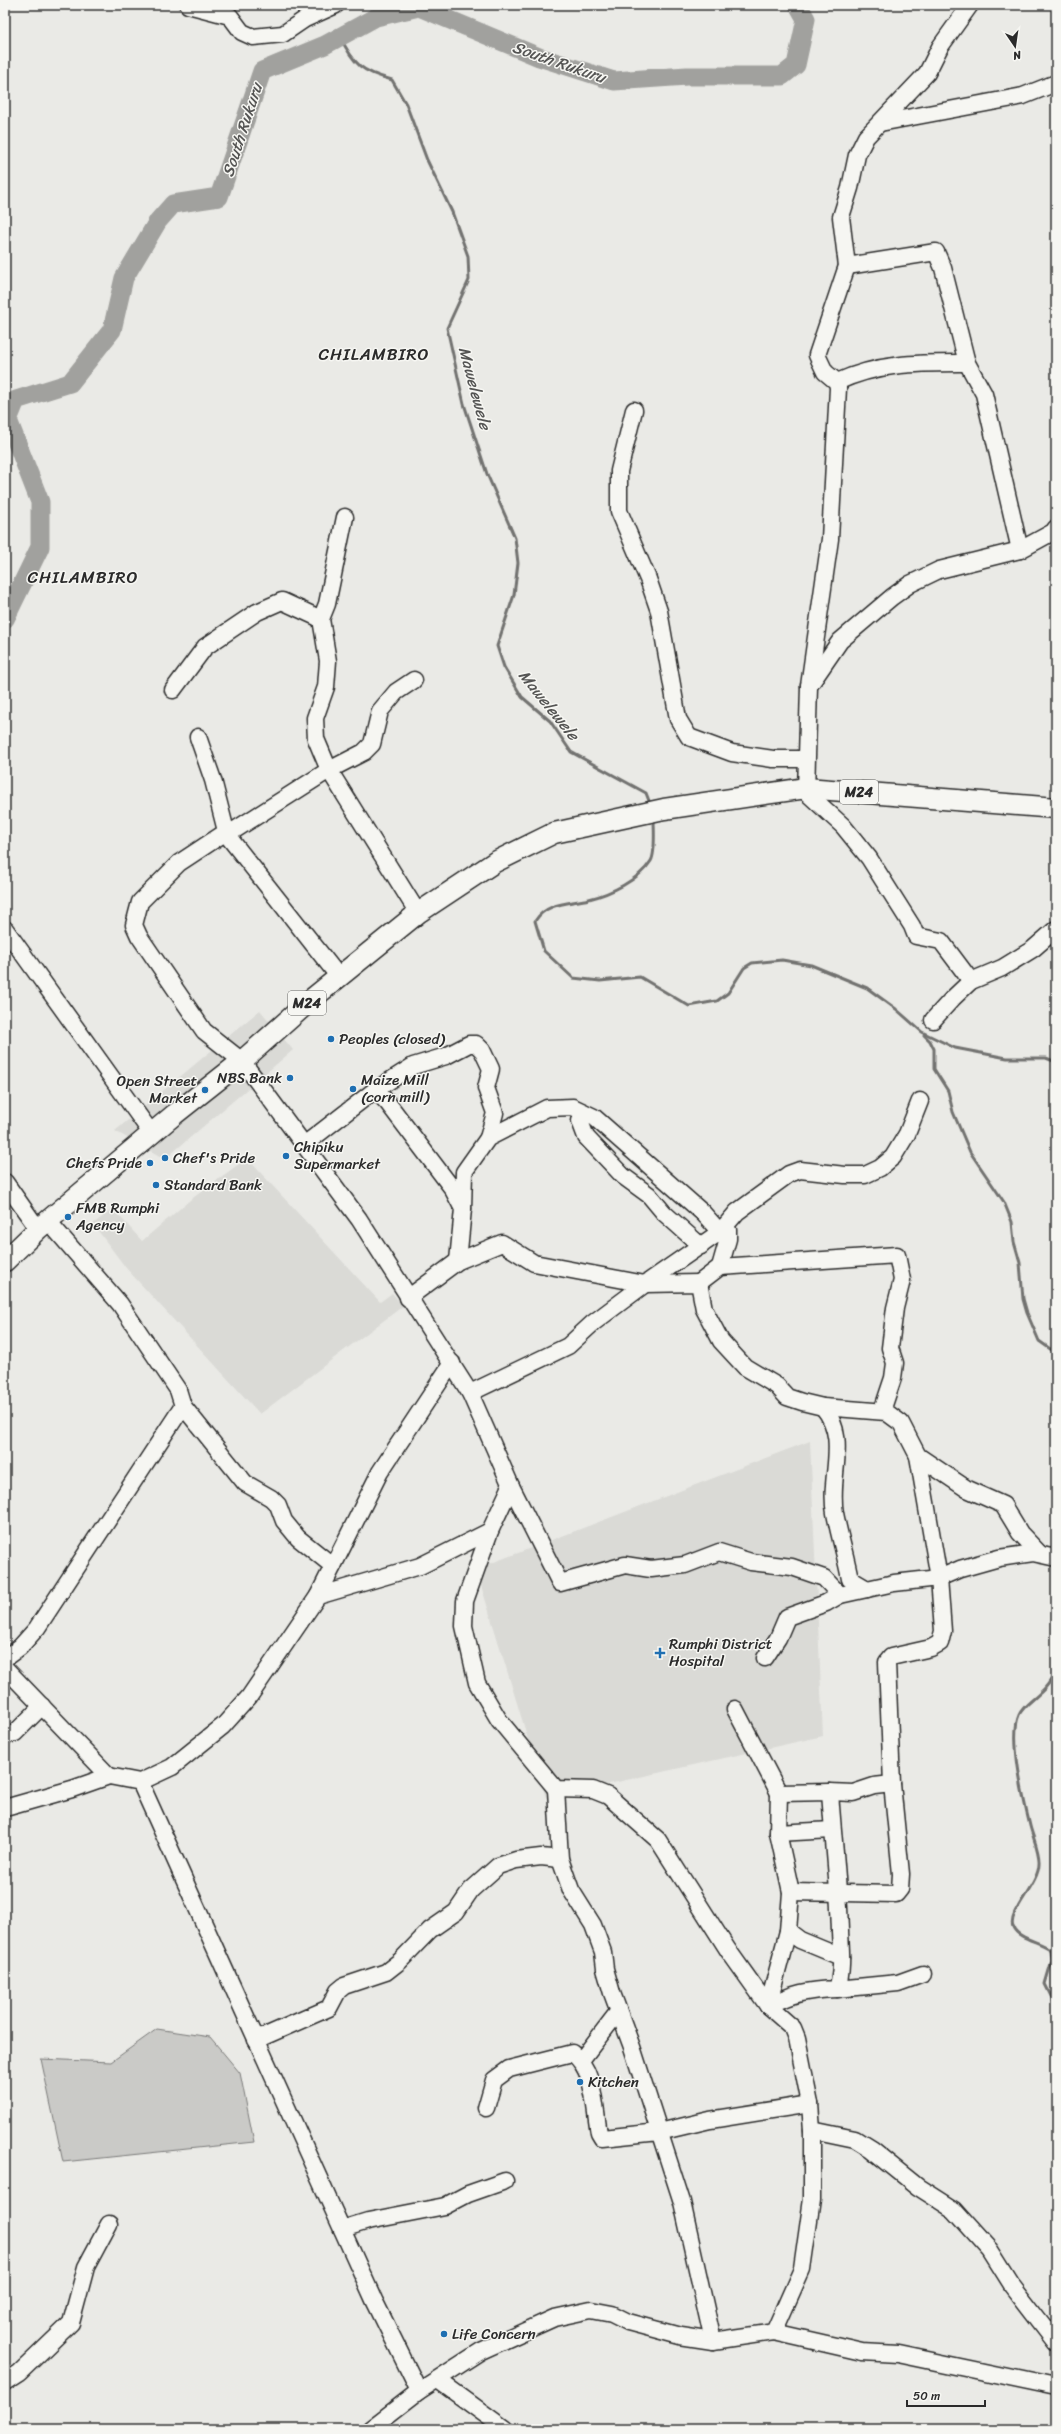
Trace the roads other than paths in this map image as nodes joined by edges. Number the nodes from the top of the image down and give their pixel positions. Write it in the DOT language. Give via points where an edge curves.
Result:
graph roads {
  1 [pos="188,5"];
  2 [pos="336,5"];
  3 [pos="970,5"];
  4 [pos="1056,83"];
  5 [pos="880,123"];
  6 [pos="847,266"];
  7 [pos="967,363"];
  8 [pos="837,382"];
  9 [pos="634,410"];
  10 [pos="345,517"];
  11 [pos="1055,531"];
  12 [pos="1020,550"];
  13 [pos="321,619"];
  14 [pos="414,680"];
  15 [pos="809,686"];
  16 [pos="172,690"];
  17 [pos="198,737"];
  18 [pos="806,760"];
  19 [pos="329,770"];
  20 [pos="806,788"];
  21 [pos="1056,808"];
  22 [pos="227,835"];
  23 [pos="418,913"];
  24 [pos="5,929"];
  25 [pos="1056,929"];
  26 [pos="339,977"];
  27 [pos="972,981"];
  28 [pos="933,1020"];
  29 [pos="242,1061"];
  30 [pos="375,1090"];
  31 [pos="920,1101"];
  32 [pos="583,1112"];
  33 [pos="152,1134"];
  34 [pos="488,1138"];
  35 [pos="304,1145"];
  36 [pos="5,1182"];
  37 [pos="464,1210"];
  38 [pos="43,1225"];
  39 [pos="720,1232"];
  40 [pos="701,1246"];
  41 [pos="458,1260"];
  42 [pos="5,1261"];
  43 [pos="720,1267"];
  44 [pos="645,1284"];
  45 [pos="699,1284"];
  46 [pos="408,1298"];
  47 [pos="452,1363"];
  48 [pos="470,1393"];
  49 [pos="183,1406"];
  50 [pos="823,1407"];
  51 [pos="882,1411"];
  52 [pos="918,1456"];
  53 [pos="511,1486"];
  54 [pos="490,1531"];
  55 [pos="1040,1554"];
  56 [pos="1056,1558"];
  57 [pos="333,1566"];
  58 [pos="939,1578"];
  59 [pos="866,1589"];
  60 [pos="840,1595"];
  61 [pos="318,1596"];
  62 [pos="5,1658"];
  63 [pos="765,1658"];
  64 [pos="5,1668"];
  65 [pos="42,1706"];
  66 [pos="735,1709"];
  67 [pos="5,1736"];
  68 [pos="109,1776"];
  69 [pos="140,1782"];
  70 [pos="892,1784"];
  71 [pos="556,1790"];
  72 [pos="830,1792"];
  73 [pos="779,1793"];
  74 [pos="5,1808"];
  75 [pos="832,1830"];
  76 [pos="778,1833"];
  77 [pos="560,1860"];
  78 [pos="791,1892"];
  79 [pos="839,1894"];
  80 [pos="788,1931"];
  81 [pos="841,1957"];
  82 [pos="922,1974"];
  83 [pos="837,1989"];
  84 [pos="768,2006"];
  85 [pos="618,2012"];
  86 [pos="256,2040"];
  87 [pos="582,2059"];
  88 [pos="810,2104"];
  89 [pos="486,2108"];
  90 [pos="812,2130"];
  91 [pos="659,2132"];
  92 [pos="505,2180"];
  93 [pos="109,2224"];
  94 [pos="342,2229"];
  95 [pos="774,2332"];
  96 [pos="714,2341"];
  97 [pos="1056,2342"];
  98 [pos="438,2380"];
  99 [pos="5,2382"];
  100 [pos="1056,2387"];
  101 [pos="419,2391"];
  102 [pos="370,2429"];
  103 [pos="505,2429"];
  1 -- 2 [label="street" via="230,16 242,32 254,37 283,34 305,19"];
  3 -- 5 [label="street" via="940,48 928,73"];
  4 -- 5 [label="street" via="1024,96"];
  5 -- 6 [label="street" via="866,137 857,155 841,217"];
  6 -- 7 [label="street" via="936,252 943,268"];
  6 -- 8 [label="street" via="817,356 825,372"];
  7 -- 8 [label="street" via="913,363 861,371"];
  7 -- 12 [label="street" via="984,394"];
  8 -- 15 [label="street" via="830,539"];
  9 -- 18 [label="street" via="619,471 619,511 660,611 678,719 689,738 732,753 773,759"];
  10 -- 13 [label="street" via="327,604"];
  11 -- 12 [label="street"];
  12 -- 15 [label="street" via="939,570 910,584 840,641"];
  13 -- 16 [label="street" via="282,601 257,612 205,647"];
  13 -- 19 [label="street" via="328,661 326,687 315,718 316,739"];
  14 -- 19 [label="street" via="396,692 380,710 372,744 364,752"];
  15 -- 18 [label="street"];
  17 -- 22 [label="street" via="213,780"];
  18 -- 20 [label="street"];
  19 -- 22 [label="street"];
  19 -- 23 [label="street"];
  20 -- 21 [label="main road, M24"];
  20 -- 23 [label="main road, M24" via="656,811 554,833 495,862"];
  20 -- 27 [label="street" via="810,797 843,826 869,858 916,936 941,941"];
  22 -- 26 [label="street"];
  22 -- 29 [label="street" via="222,834 179,863 140,902 134,925 138,936 204,1032"];
  23 -- 26 [label="main road, M24"];
  24 -- 33 [label="street"];
  25 -- 27 [label="street" via="1033,949 1002,968"];
  26 -- 29 [label="main road, M24"];
  27 -- 28 [label="street"];
  29 -- 33 [label="main road, M24"];
  29 -- 35 [label="street"];
  30 -- 34 [label="street" via="413,1066 446,1056 469,1044 476,1044 482,1050 491,1070 486,1088 495,1113"];
  30 -- 35 [label="street"];
  30 -- 37 [label="street" via="387,1102 452,1188"];
  31 -- 39 [label="street" via="907,1134 893,1156 880,1168 865,1175 800,1170 789,1174 737,1212"];
  32 -- 34 [label="street" via="572,1108 547,1108"];
  32 -- 39 [label="street" via="594,1117 673,1186"];
  32 -- 40 [label="street" via="580,1121 586,1137 623,1176 649,1194 664,1213"];
  33 -- 38 [label="main road, M24"];
  34 -- 37 [label="street" via="464,1172"];
  35 -- 46 [label="street" via="359,1219"];
  36 -- 38 [label="street"];
  37 -- 41 [label="street"];
  38 -- 42 [label="main road, M24"];
  38 -- 49 [label="street" via="120,1304 178,1390"];
  39 -- 40 [label="street"];
  39 -- 43 [label="street" via="728,1230"];
  40 -- 44 [label="street"];
  41 -- 44 [label="street" via="502,1243 534,1263"];
  41 -- 46 [label="street"];
  43 -- 45 [label="street"];
  43 -- 51 [label="street" via="897,1255 902,1280 895,1308 890,1348 895,1363"];
  44 -- 45 [label="street"];
  44 -- 48 [label="street" via="593,1323 568,1346"];
  45 -- 50 [label="street" via="704,1309 721,1341 745,1367 777,1386 787,1397"];
  46 -- 47 [label="street"];
  47 -- 48 [label="street"];
  47 -- 57 [label="street" via="380,1472"];
  48 -- 53 [label="street"];
  49 -- 57 [label="street" via="245,1483 278,1505 284,1522 298,1538"];
  49 -- 62 [label="street" via="37,1628 20,1647"];
  50 -- 51 [label="street"];
  50 -- 59 [label="street" via="832,1418 837,1439 834,1512 850,1579"];
  51 -- 52 [label="street" via="901,1423"];
  52 -- 55 [label="street" via="966,1489 1003,1505 1020,1534"];
  52 -- 58 [label="street"];
  53 -- 54 [label="street"];
  53 -- 60 [label="street" via="560,1583 625,1565 651,1569 685,1565 719,1552 751,1562 792,1567 824,1578"];
  54 -- 61 [label="street" via="420,1566"];
  54 -- 71 [label="street" via="465,1601 464,1626 477,1683 499,1720"];
  55 -- 56 [label="street"];
  55 -- 58 [label="street" via="1018,1554 999,1558"];
  57 -- 61 [label="street"];
  58 -- 59 [label="street"];
  58 -- 70 [label="street" via="943,1631 940,1643 931,1648 891,1657 887,1662"];
  59 -- 60 [label="street"];
  60 -- 63 [label="street" via="826,1603 787,1617"];
  61 -- 69 [label="street" via="248,1697 223,1726 172,1766"];
  64 -- 65 [label="street"];
  65 -- 67 [label="street" via="15,1733"];
  65 -- 68 [label="street"];
  66 -- 73 [label="street"];
  68 -- 69 [label="street"];
  68 -- 74 [label="street"];
  69 -- 86 [label="street"];
  70 -- 72 [label="street" via="874,1786 853,1793"];
  70 -- 79 [label="street" via="901,1874 900,1889 896,1894"];
  71 -- 77 [label="street"];
  71 -- 84 [label="street" via="593,1790 608,1796 658,1840 728,1950"];
  72 -- 73 [label="street"];
  72 -- 75 [label="street"];
  73 -- 76 [label="street"];
  75 -- 76 [label="street"];
  75 -- 79 [label="street"];
  76 -- 78 [label="street"];
  77 -- 85 [label="street" via="571,1890 593,1925"];
  77 -- 86 [label="street" via="541,1857 498,1866 471,1890 456,1912 430,1930 386,1972 344,1986 338,1991 329,2008"];
  78 -- 79 [label="street"];
  78 -- 80 [label="street"];
  79 -- 81 [label="street"];
  80 -- 81 [label="street" via="800,1940"];
  80 -- 84 [label="street"];
  81 -- 83 [label="street"];
  82 -- 83 [label="street" via="898,1983"];
  83 -- 84 [label="street" via="807,1990 789,1995"];
  84 -- 88 [label="street" via="792,2028 797,2038"];
  85 -- 87 [label="street"];
  85 -- 91 [label="street"];
  86 -- 94 [label="street"];
  87 -- 89 [label="street" via="572,2053 509,2069 494,2080"];
  87 -- 91 [label="street" via="589,2076 602,2138"];
  88 -- 90 [label="street"];
  88 -- 91 [label="street" via="710,2120"];
  90 -- 95 [label="street" via="812,2200 802,2269"];
  90 -- 97 [label="street" via="855,2139 918,2187 954,2210 990,2250 1012,2285"];
  91 -- 96 [label="street" via="682,2202"];
  92 -- 94 [label="street" via="445,2206 368,2221"];
  93 -- 99 [label="street" via="86,2267 71,2323 19,2373"];
  94 -- 101 [label="street"];
  95 -- 96 [label="street"];
  95 -- 100 [label="street" via="862,2352 898,2354"];
  96 -- 98 [label="street" via="680,2336 628,2322 612,2314 591,2310 554,2318 481,2351"];
  98 -- 101 [label="street"];
  98 -- 103 [label="street"];
  101 -- 102 [label="street"];
}
